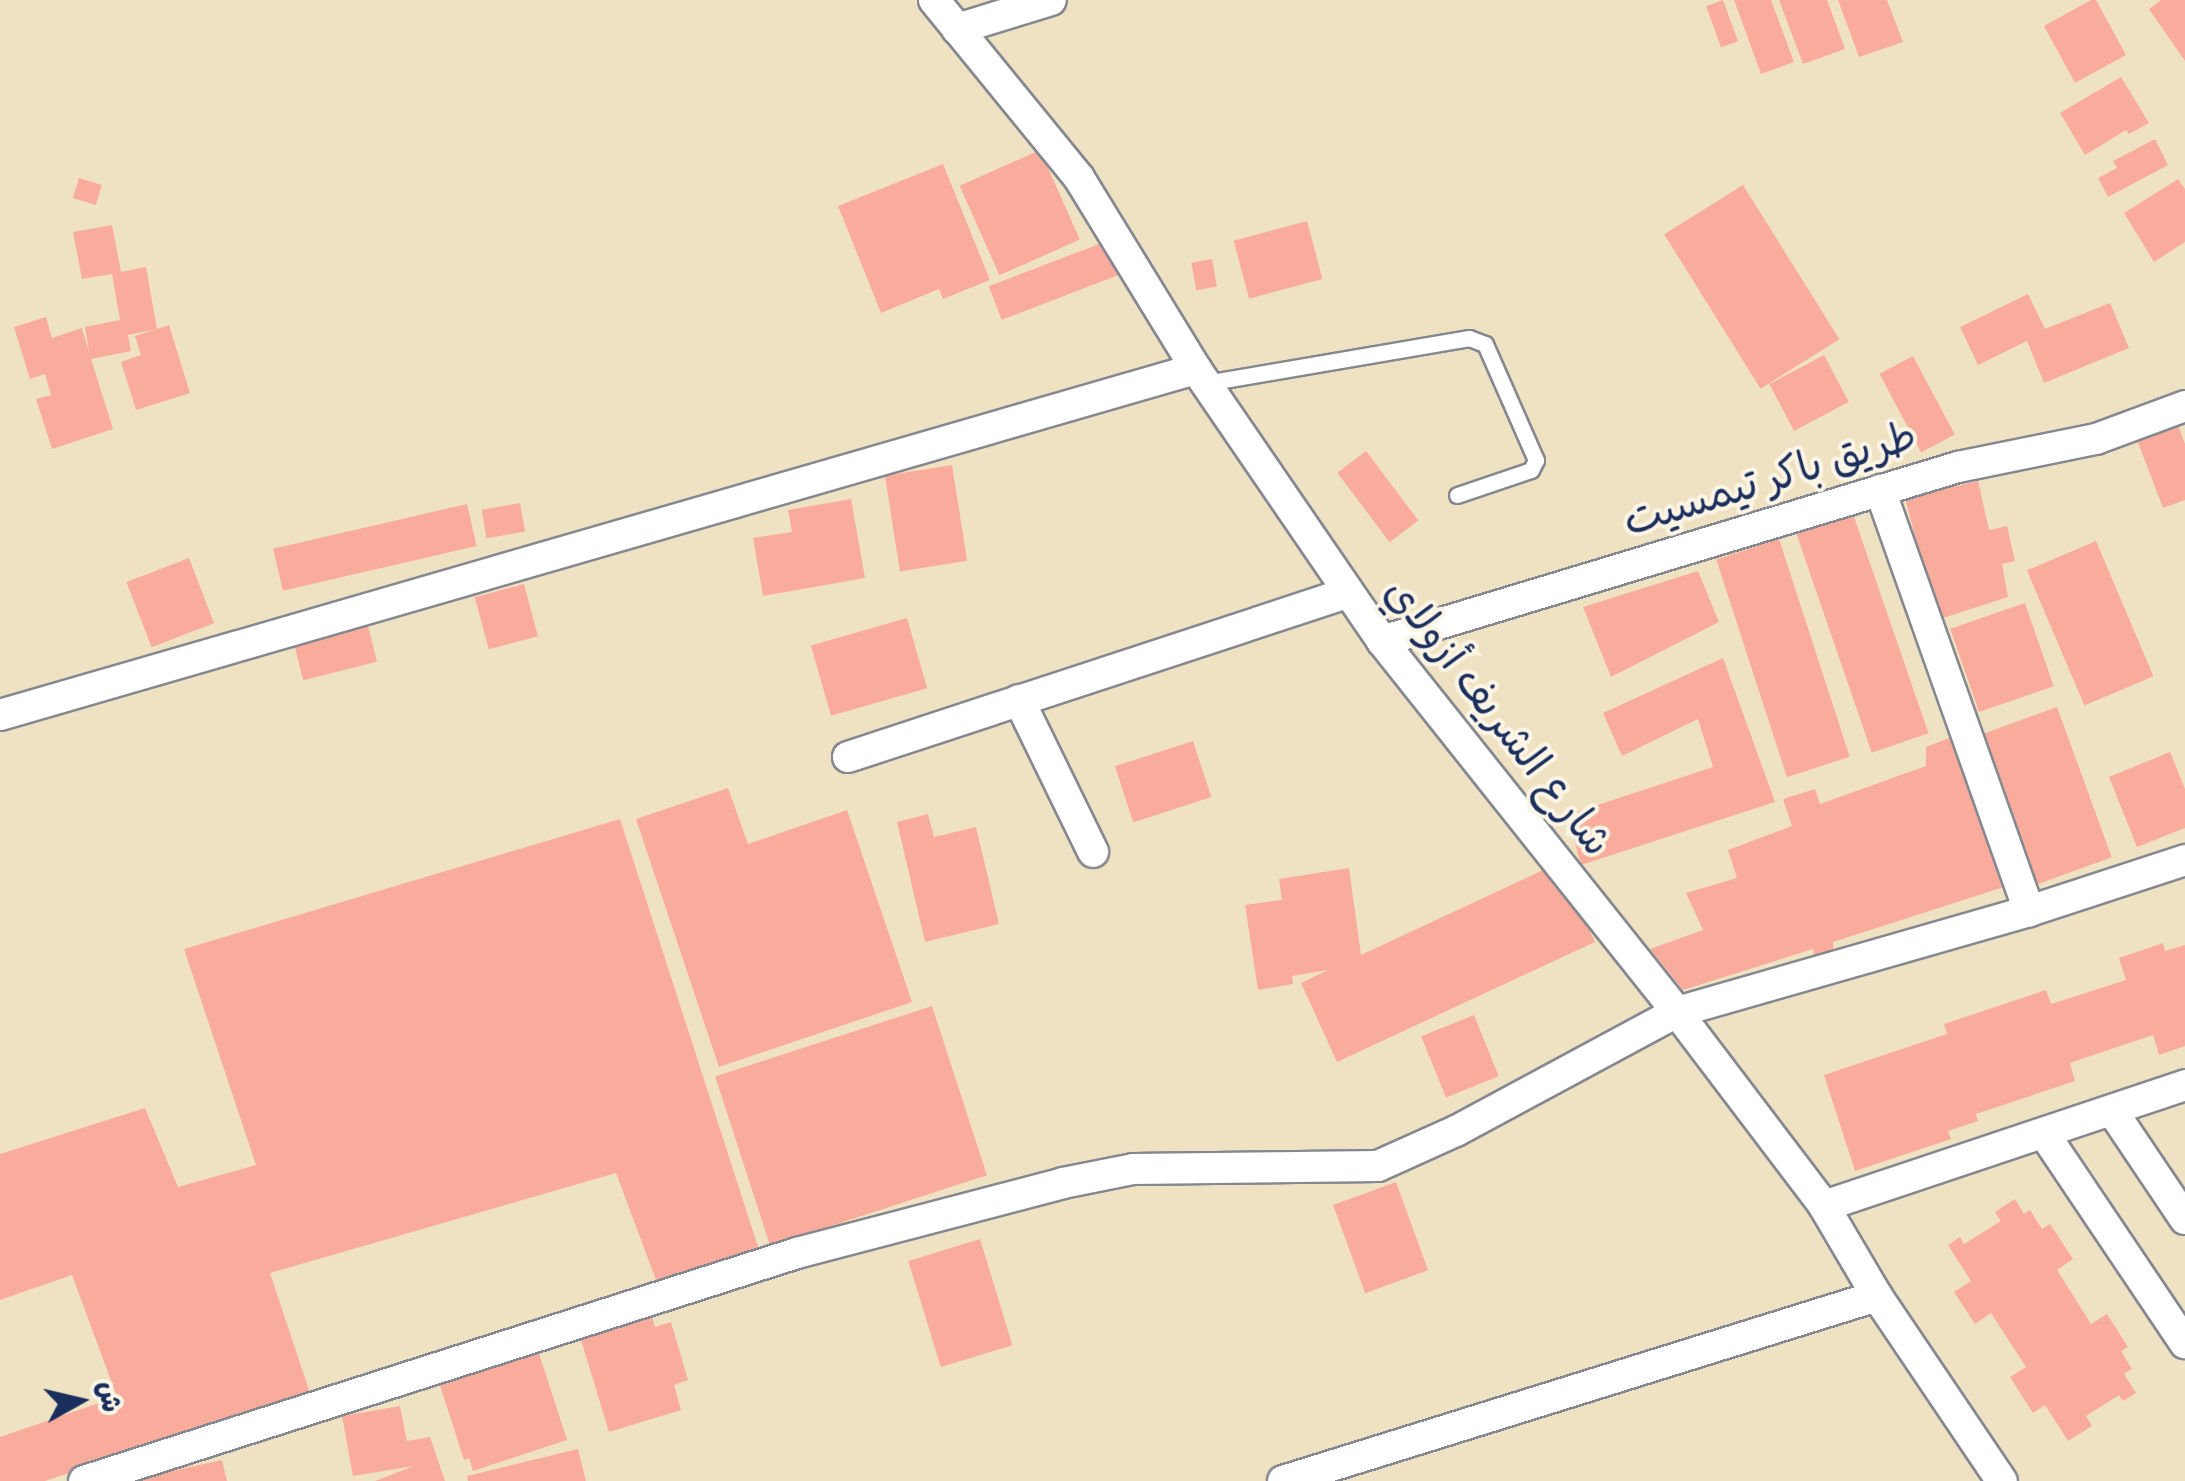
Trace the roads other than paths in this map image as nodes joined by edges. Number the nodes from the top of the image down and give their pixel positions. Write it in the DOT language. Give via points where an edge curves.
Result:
graph roads {
  1 [pos="934,0"];
  2 [pos="1051,0"];
  3 [pos="957,29"];
  4 [pos="1201,376"];
  5 [pos="2185,406"];
  6 [pos="1880,490"];
  7 [pos="1457,495"];
  8 [pos="1348,593"];
  9 [pos="1382,642"];
  10 [pos="1018,700"];
  11 [pos="0,715"];
  12 [pos="848,757"];
  13 [pos="1092,852"];
  14 [pos="2185,860"];
  15 [pos="2029,910"];
  16 [pos="1677,1012"];
  17 [pos="2185,1086"];
  18 [pos="2114,1112"];
  19 [pos="2045,1135"];
  20 [pos="1824,1206"];
  21 [pos="2185,1218"];
  22 [pos="1877,1296"];
  23 [pos="2185,1343"];
  24 [pos="84,1481"];
  25 [pos="1282,1481"];
  26 [pos="2002,1481"];
  1 -- 3 [label="street, شارع الشريف أزولاي"];
  2 -- 3 [label="street"];
  3 -- 4 [label="street, شارع الشريف أزولاي" via="1078,178"];
  4 -- 7 [label="lane" via="1470,338 1486,344 1536,460 1531,470"];
  4 -- 8 [label="street, شارع الشريف أزولاي"];
  4 -- 11 [label="street"];
  5 -- 6 [label="street, طريق باكر تيمسيت" via="2096,439"];
  6 -- 9 [label="street, طريق باكر تيمسيت"];
  6 -- 15 [label="street"];
  8 -- 9 [label="street, شارع الشريف أزولاي"];
  8 -- 10 [label="street"];
  9 -- 16 [label="street, شارع الشريف أزولاي"];
  10 -- 12 [label="street"];
  10 -- 13 [label="street"];
  14 -- 15 [label="street"];
  15 -- 16 [label="street"];
  16 -- 20 [label="street, شارع الشريف أزولاي"];
  16 -- 24 [label="street" via="1378,1166 1133,1168 1063,1183 797,1253"];
  17 -- 18 [label="street"];
  18 -- 19 [label="street"];
  18 -- 21 [label="street"];
  19 -- 20 [label="street"];
  19 -- 23 [label="street"];
  20 -- 22 [label="street, شارع الشريف أزولاي"];
  22 -- 25 [label="street"];
  22 -- 26 [label="street, شارع الشريف أزولاي"];
}
